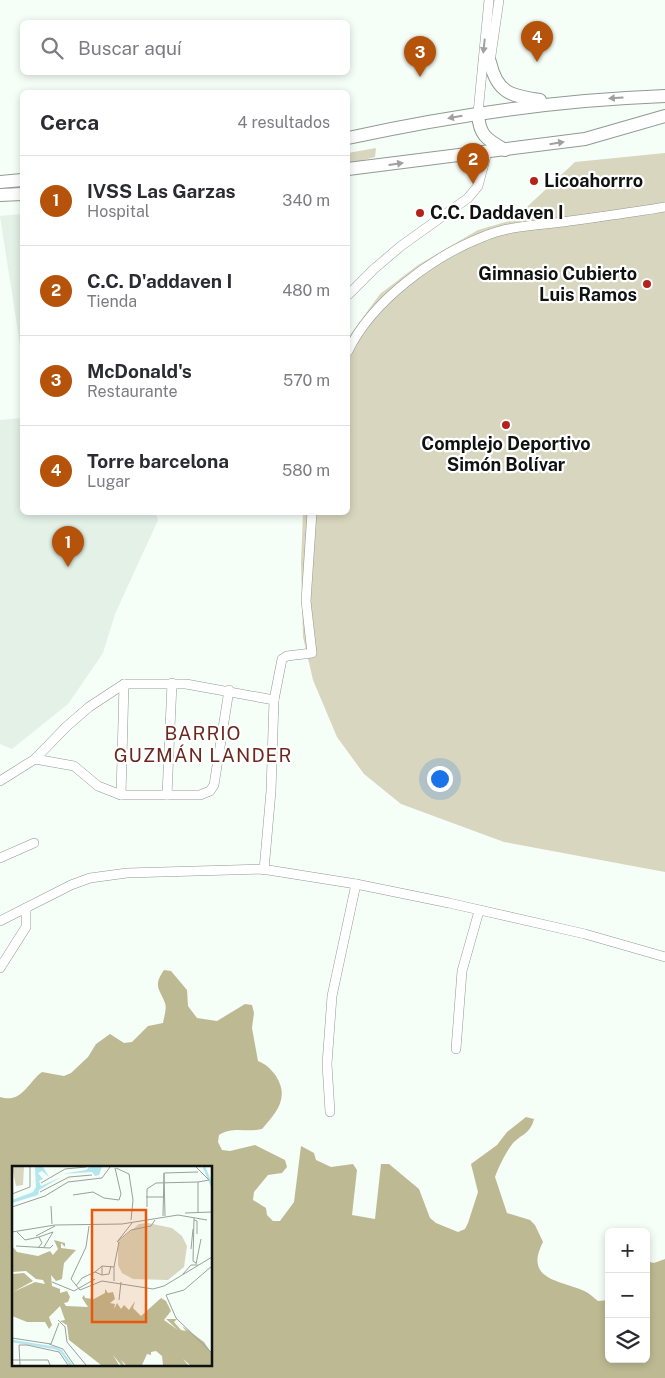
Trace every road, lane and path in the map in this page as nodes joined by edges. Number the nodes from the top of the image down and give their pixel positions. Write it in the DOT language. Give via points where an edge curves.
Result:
graph roads {
  1 [pos="489,0"];
  2 [pos="499,0"];
  3 [pos="490,62"];
  4 [pos="665,96"];
  5 [pos="557,102"];
  6 [pos="478,113"];
  7 [pos="665,116"];
  8 [pos="350,138"];
  9 [pos="505,150"];
  10 [pos="487,152"];
  11 [pos="350,170"];
  12 [pos="20,180"];
  13 [pos="0,182"];
  14 [pos="20,194"];
  15 [pos="0,195"];
  16 [pos="665,207"];
  17 [pos="350,293"];
  18 [pos="350,348"];
  19 [pos="312,515"];
  20 [pos="172,683"];
  21 [pos="124,684"];
  22 [pos="229,690"];
  23 [pos="274,700"];
  24 [pos="35,759"];
  25 [pos="0,781"];
  26 [pos="121,795"];
  27 [pos="167,795"];
  28 [pos="34,843"];
  29 [pos="0,858"];
  30 [pos="264,870"];
  31 [pos="356,884"];
  32 [pos="26,908"];
  33 [pos="479,911"];
  34 [pos="0,921"];
  35 [pos="665,956"];
  36 [pos="0,968"];
  37 [pos="456,1049"];
  38 [pos="330,1112"];
  1 -- 6 [label="street, one-way"];
  2 -- 3 [label="street"];
  3 -- 5 [label="main road" via="503,90 515,96"];
  4 -- 5 [label="main road, one-way"];
  5 -- 6 [label="main road"];
  6 -- 8 [label="main road, one-way"];
  6 -- 9 [label="main road" via="479,128 490,141"];
  9 -- 7 [label="main road, one-way" via="585,139"];
  9 -- 10 [label="main road"];
  11 -- 10 [label="main road, one-way"];
  10 -- 17 [label="street" via="478,186 468,198 388,257"];
  12 -- 13 [label="main road"];
  14 -- 15 [label="main road"];
  16 -- 18 [label="street" via="530,226 485,236 426,268 404,284 380,305"];
  19 -- 23 [label="street" via="306,601 312,653 282,659"];
  20 -- 21 [label="street"];
  20 -- 22 [label="street"];
  20 -- 27 [label="street"];
  21 -- 24 [label="street" via="74,720"];
  21 -- 26 [label="street"];
  22 -- 23 [label="street"];
  22 -- 27 [label="street" via="214,784 210,791 200,795"];
  23 -- 30 [label="street" via="272,791"];
  24 -- 25 [label="street"];
  24 -- 26 [label="street" via="74,766 98,786"];
  26 -- 27 [label="street"];
  28 -- 29 [label="street"];
  30 -- 31 [label="street"];
  30 -- 32 [label="street" via="108,875 72,885"];
  31 -- 33 [label="street"];
  31 -- 38 [label="street" via="332,996 328,1064"];
  32 -- 34 [label="street"];
  32 -- 36 [label="street" via="26,927"];
  33 -- 35 [label="street" via="585,934"];
  33 -- 37 [label="street" via="462,971"];
}
